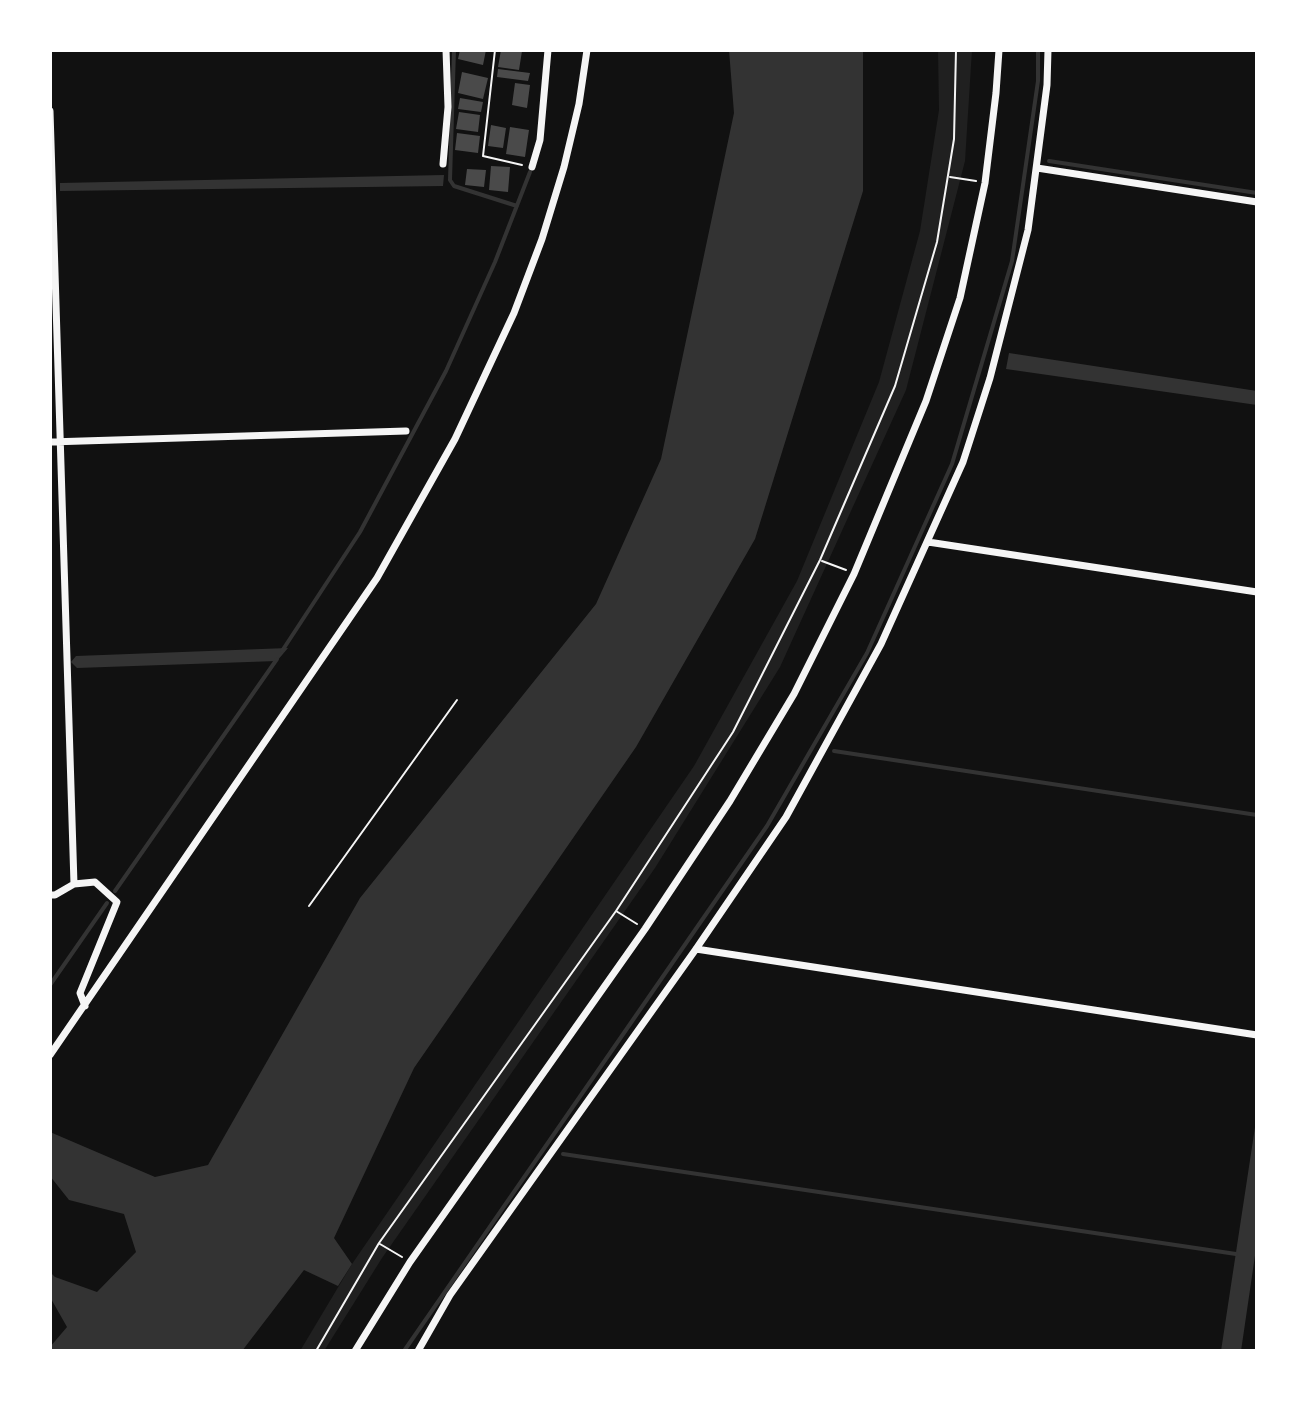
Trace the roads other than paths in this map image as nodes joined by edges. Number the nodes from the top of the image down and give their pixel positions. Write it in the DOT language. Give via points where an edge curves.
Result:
graph roads {
  1 [pos="446,50"];
  2 [pos="548,50"];
  3 [pos="587,50"];
  4 [pos="999,50"];
  5 [pos="1048,50"];
  6 [pos="50,111"];
  7 [pos="443,164"];
  8 [pos="532,167"];
  9 [pos="1037,168"];
  10 [pos="1257,202"];
  11 [pos="406,431"];
  12 [pos="50,442"];
  13 [pos="61,442"];
  14 [pos="928,542"];
  15 [pos="1257,592"];
  16 [pos="74,884"];
  17 [pos="50,895"];
  18 [pos="696,949"];
  19 [pos="85,1006"];
  20 [pos="1257,1035"];
  21 [pos="50,1055"];
  22 [pos="355,1351"];
  23 [pos="418,1351"];
  1 -- 7 [label="street"];
  2 -- 8 [label="street" via="540,140"];
  3 -- 19 [label="street" via="579,104 542,239 455,439 377,578"];
  4 -- 22 [label="street" via="985,183 960,298 926,401 854,574 794,694 730,801 410,1262"];
  5 -- 9 [label="street"];
  6 -- 13 [label="street"];
  9 -- 10 [label="street"];
  9 -- 14 [label="street" via="1028,230 990,378 963,462"];
  11 -- 13 [label="street"];
  12 -- 13 [label="street"];
  13 -- 16 [label="street"];
  14 -- 15 [label="street"];
  14 -- 18 [label="street" via="881,644 786,817"];
  16 -- 17 [label="street"];
  16 -- 19 [label="street" via="95,882 117,902 80,993"];
  18 -- 20 [label="street"];
  18 -- 23 [label="street" via="450,1295"];
  19 -- 21 [label="street"];
}
